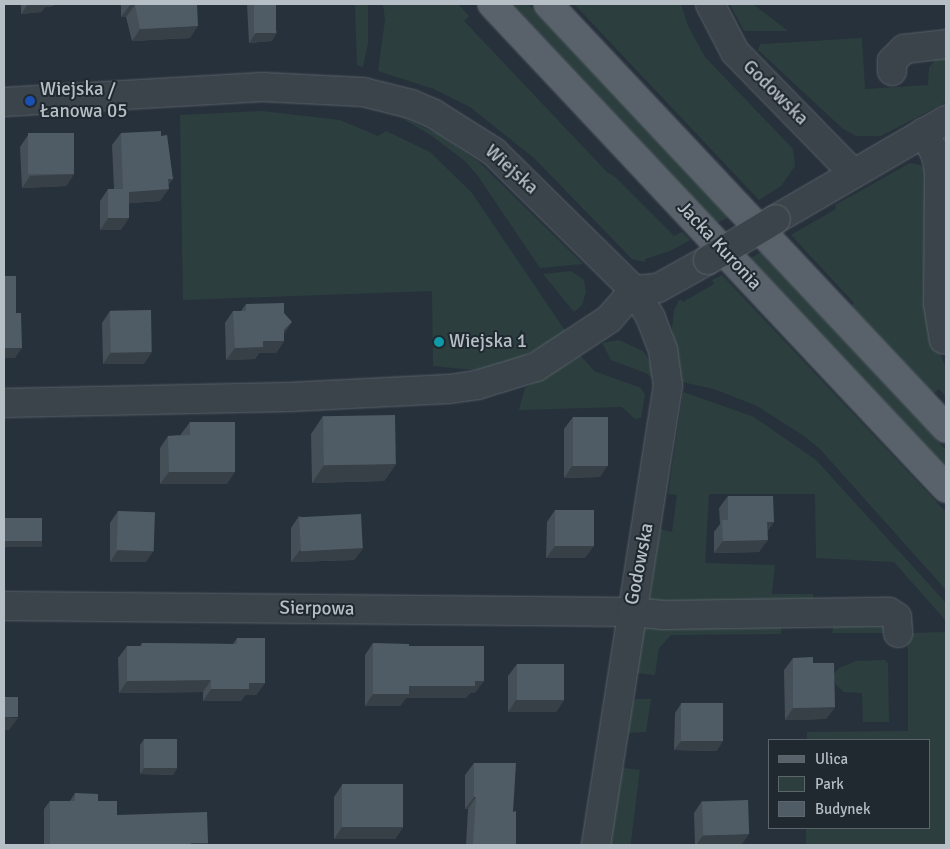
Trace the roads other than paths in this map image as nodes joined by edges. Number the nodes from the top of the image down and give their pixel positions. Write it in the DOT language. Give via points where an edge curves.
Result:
graph roads {
  1 [pos="492,4"];
  2 [pos="548,4"];
  3 [pos="710,4"];
  4 [pos="946,44"];
  5 [pos="892,72"];
  6 [pos="4,102"];
  7 [pos="935,126"];
  8 [pos="853,173"];
  9 [pos="634,290"];
  10 [pos="944,340"];
  11 [pos="4,403"];
  12 [pos="946,428"];
  13 [pos="946,488"];
  14 [pos="4,606"];
  15 [pos="630,612"];
  16 [pos="898,633"];
  17 [pos="596,845"];
  1 -- 13 [label="main road, Jacka Kuronia"];
  2 -- 12 [label="main road"];
  3 -- 8 [label="street, Godowska" via="735,52"];
  4 -- 5 [label="street" via="904,49 892,61"];
  6 -- 9 [label="street, Wiejska" via="271,87 364,92 411,104 464,131 494,152"];
  7 -- 8 [label="street"];
  7 -- 10 [label="street" via="939,171 938,304"];
  8 -- 9 [label="street, bridge" via="658,288"];
  9 -- 11 [label="street" via="609,319 536,367 477,385 449,390 289,397"];
  9 -- 15 [label="street, Godowska" via="651,318 663,350 668,386 654,491"];
  14 -- 15 [label="street, Sierpowa"];
  15 -- 16 [label="street, Sierpowa" via="664,615 889,612 897,617"];
  15 -- 17 [label="street, Godowska"];
}
